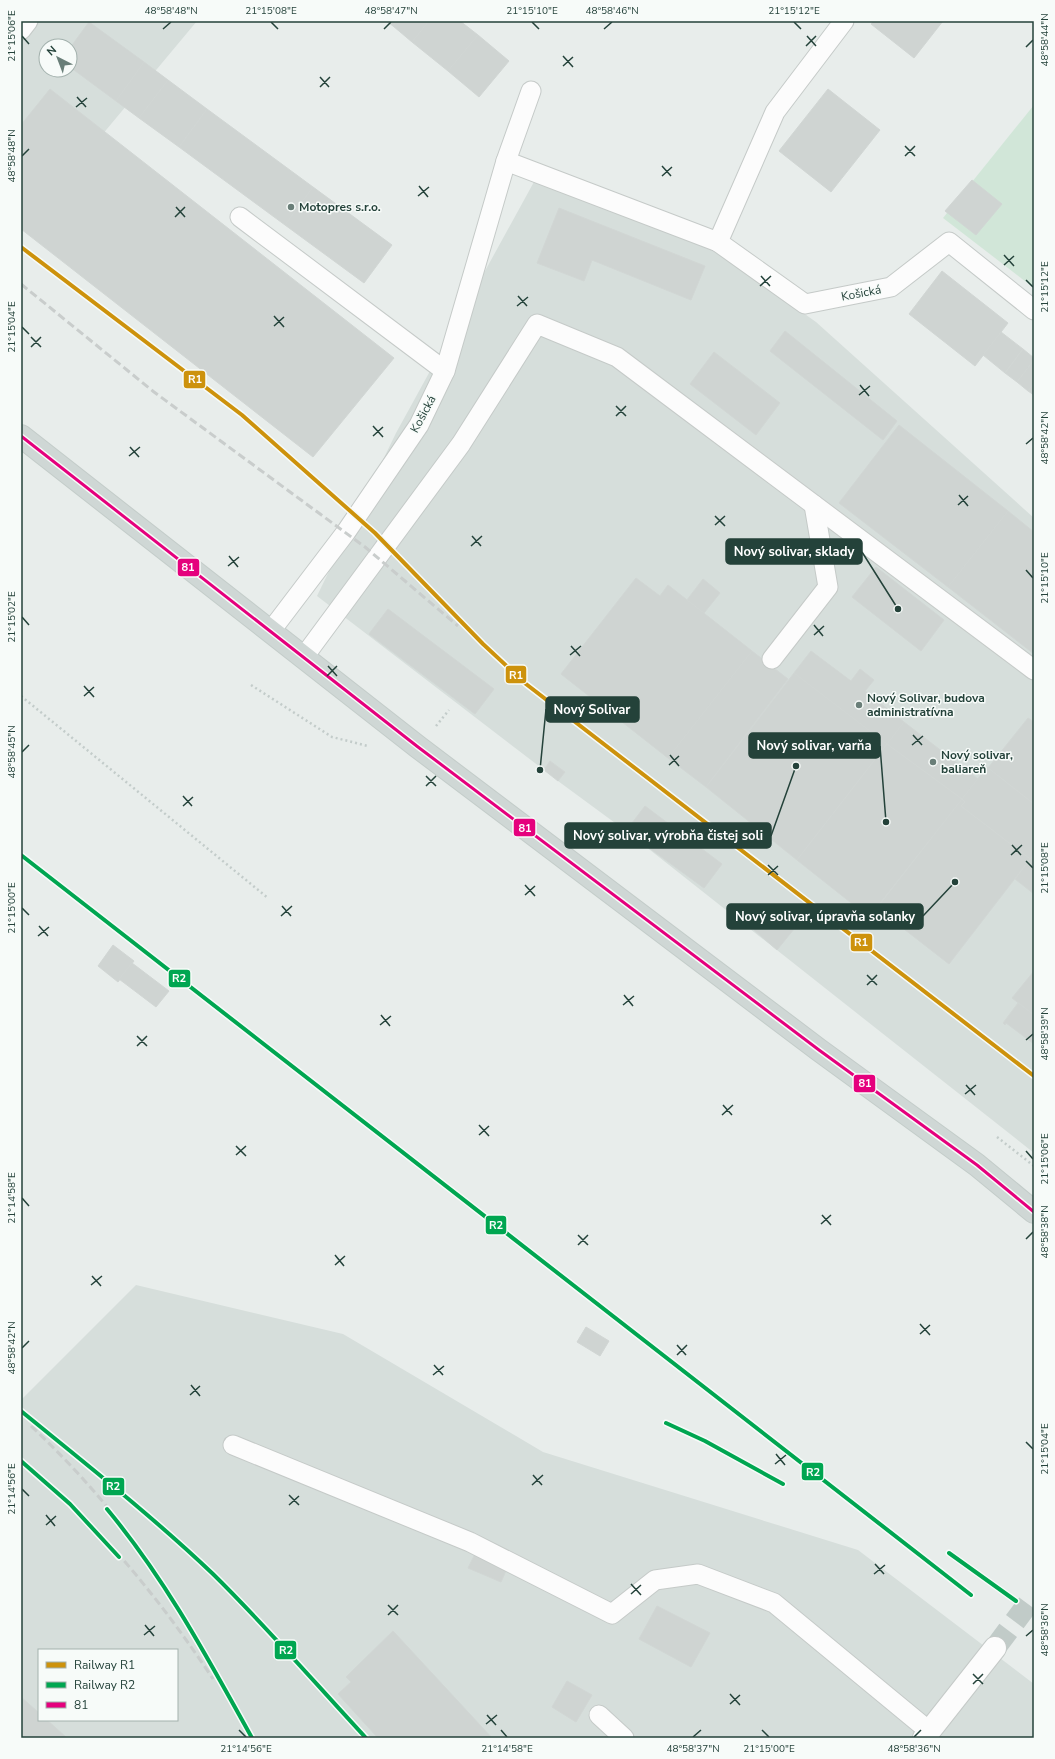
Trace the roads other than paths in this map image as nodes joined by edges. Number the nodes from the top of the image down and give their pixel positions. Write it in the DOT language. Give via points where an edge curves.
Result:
graph roads {
  1 [pos="28,21"];
  2 [pos="840,27"];
  3 [pos="21,30"];
  4 [pos="531,91"];
  5 [pos="506,161"];
  6 [pos="240,216"];
  7 [pos="718,242"];
  8 [pos="1034,310"];
  9 [pos="445,371"];
  10 [pos="21,436"];
  11 [pos="814,505"];
  12 [pos="270,632"];
  13 [pos="303,658"];
  14 [pos="772,659"];
  15 [pos="1034,670"];
  16 [pos="1034,1212"];
  17 [pos="233,1445"];
  18 [pos="995,1648"];
  19 [pos="599,1715"];
  20 [pos="926,1735"];
  21 [pos="624,1738"];
  1 -- 3 [label="lane"];
  2 -- 7 [label="lane" via="775,112"];
  4 -- 5 [label="lane, Košická"];
  5 -- 7 [label="lane, Košická"];
  5 -- 9 [label="lane, Košická"];
  6 -- 9 [label="lane"];
  7 -- 8 [label="lane, Košická" via="805,304 891,287 949,242"];
  9 -- 12 [label="lane, Košická" via="419,425 346,532"];
  10 -- 12 [label="main road"];
  11 -- 13 [label="lane" via="617,357 538,324 461,444"];
  11 -- 14 [label="lane" via="828,587"];
  11 -- 15 [label="lane"];
  12 -- 13 [label="main road"];
  13 -- 16 [label="main road" via="819,1050 977,1165"];
  17 -- 20 [label="lane" via="470,1542 612,1614 655,1580 698,1574 774,1603"];
  18 -- 20 [label="street"];
  19 -- 21 [label="lane"];
}
